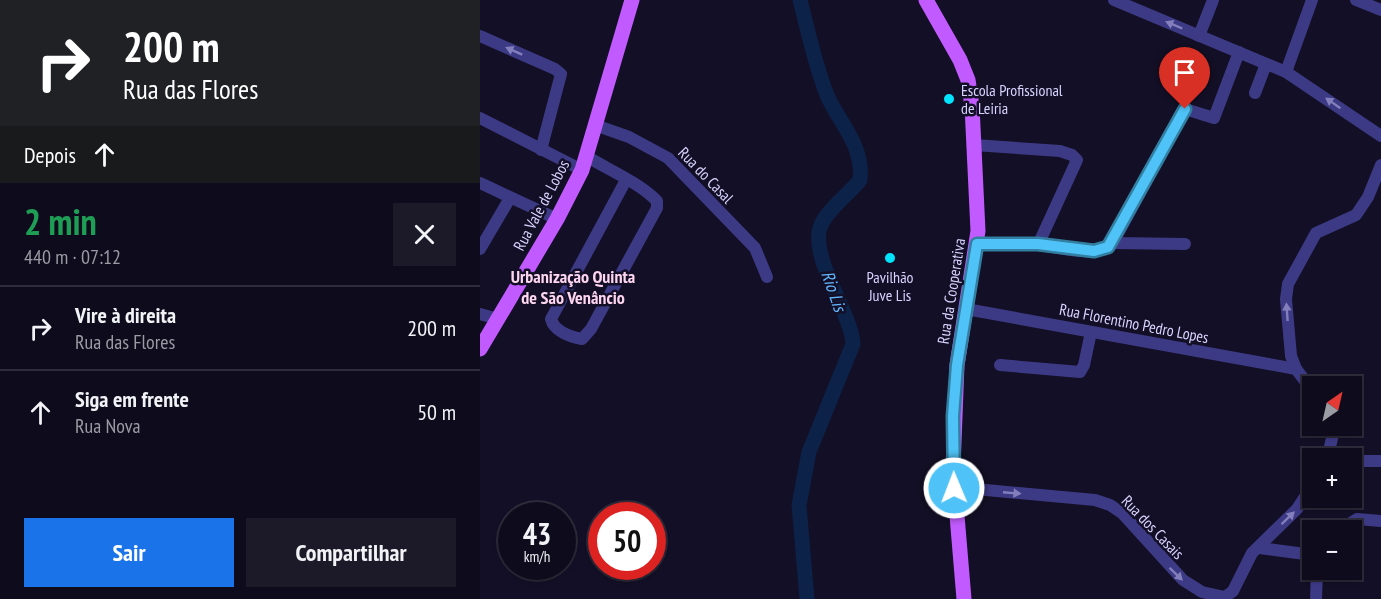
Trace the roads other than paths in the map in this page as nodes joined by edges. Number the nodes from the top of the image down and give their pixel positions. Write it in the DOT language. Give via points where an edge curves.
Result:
graph roads {
  1 [pos="632,0"];
  2 [pos="926,0"];
  3 [pos="1114,0"];
  4 [pos="1213,0"];
  5 [pos="1312,0"];
  6 [pos="1356,0"];
  7 [pos="1381,10"];
  8 [pos="480,36"];
  9 [pos="1199,36"];
  10 [pos="1239,52"];
  11 [pos="1266,64"];
  12 [pos="1286,72"];
  13 [pos="1255,93"];
  14 [pos="480,118"];
  15 [pos="595,125"];
  16 [pos="1380,133"];
  17 [pos="974,145"];
  18 [pos="541,150"];
  19 [pos="584,163"];
  20 [pos="1381,165"];
  21 [pos="626,180"];
  22 [pos="480,183"];
  23 [pos="510,198"];
  24 [pos="557,219"];
  25 [pos="1113,243"];
  26 [pos="977,244"];
  27 [pos="1038,244"];
  28 [pos="1185,244"];
  29 [pos="480,249"];
  30 [pos="767,277"];
  31 [pos="966,309"];
  32 [pos="480,314"];
  33 [pos="498,319"];
  34 [pos="1091,332"];
  35 [pos="480,349"];
  36 [pos="1000,365"];
  37 [pos="1296,369"];
  38 [pos="1302,377"];
  39 [pos="1362,461"];
  40 [pos="1381,461"];
  41 [pos="954,488"];
  42 [pos="1302,501"];
  43 [pos="1355,520"];
  44 [pos="1381,521"];
  45 [pos="1260,548"];
  46 [pos="1302,553"];
  47 [pos="1317,580"];
  48 [pos="964,599"];
  49 [pos="1316,599"];
  1 -- 15 [label="main road, Rua Vale de Lobos"];
  2 -- 17 [label="main road, Rua da Cooperativa" via="965,73"];
  9 -- 3 [label="street, one-way"];
  4 -- 9 [label="street"];
  5 -- 12 [label="street"];
  6 -- 7 [label="street"];
  18 -- 8 [label="street, one-way" via="561,79 558,71"];
  9 -- 10 [label="street"];
  10 -- 11 [label="street"];
  10 -- 25 [label="street" via="1214,118 1185,109"];
  11 -- 12 [label="street"];
  11 -- 13 [label="street"];
  16 -- 12 [label="street, one-way"];
  14 -- 18 [label="street"];
  15 -- 19 [label="main road, Rua Vale de Lobos"];
  15 -- 30 [label="street, Rua do Casal" via="629,137 668,158 750,242"];
  17 -- 26 [label="main road, Rua da Cooperativa"];
  17 -- 27 [label="street" via="1060,152 1076,158"];
  18 -- 19 [label="street"];
  19 -- 21 [label="street"];
  19 -- 24 [label="main road, Rua Vale de Lobos"];
  37 -- 20 [label="street, one-way" via="1289,340 1288,284 1316,233 1356,214"];
  21 -- 21 [label="street" via="651,195 657,208 591,329 582,339 575,338 555,328 551,319"];
  22 -- 23 [label="street"];
  23 -- 24 [label="street"];
  23 -- 29 [label="street"];
  24 -- 33 [label="main road, Rua Vale de Lobos"];
  25 -- 27 [label="street" via="1094,251"];
  25 -- 28 [label="street"];
  26 -- 27 [label="street"];
  26 -- 31 [label="main road, Rua da Cooperativa"];
  31 -- 34 [label="street, Rua Florentino Pedro Lopes"];
  31 -- 41 [label="main road, Rua da Cooperativa" via="953,416"];
  32 -- 33 [label="street"];
  33 -- 35 [label="main road, Rua Vale de Lobos"];
  34 -- 36 [label="street" via="1080,372"];
  34 -- 37 [label="street, Rua Florentino Pedro Lopes"];
  37 -- 38 [label="street"];
  39 -- 40 [label="street"];
  41 -- 45 [label="street, Rua dos Casais, one-way" via="1095,500 1110,505 1122,513 1183,580 1215,597 1231,593 1249,558"];
  41 -- 48 [label="main road, Rua da Cooperativa"];
  45 -- 42 [label="street, Rua dos Casais, one-way"];
  43 -- 44 [label="street"];
  45 -- 46 [label="street"];
  47 -- 49 [label="street"];
}
